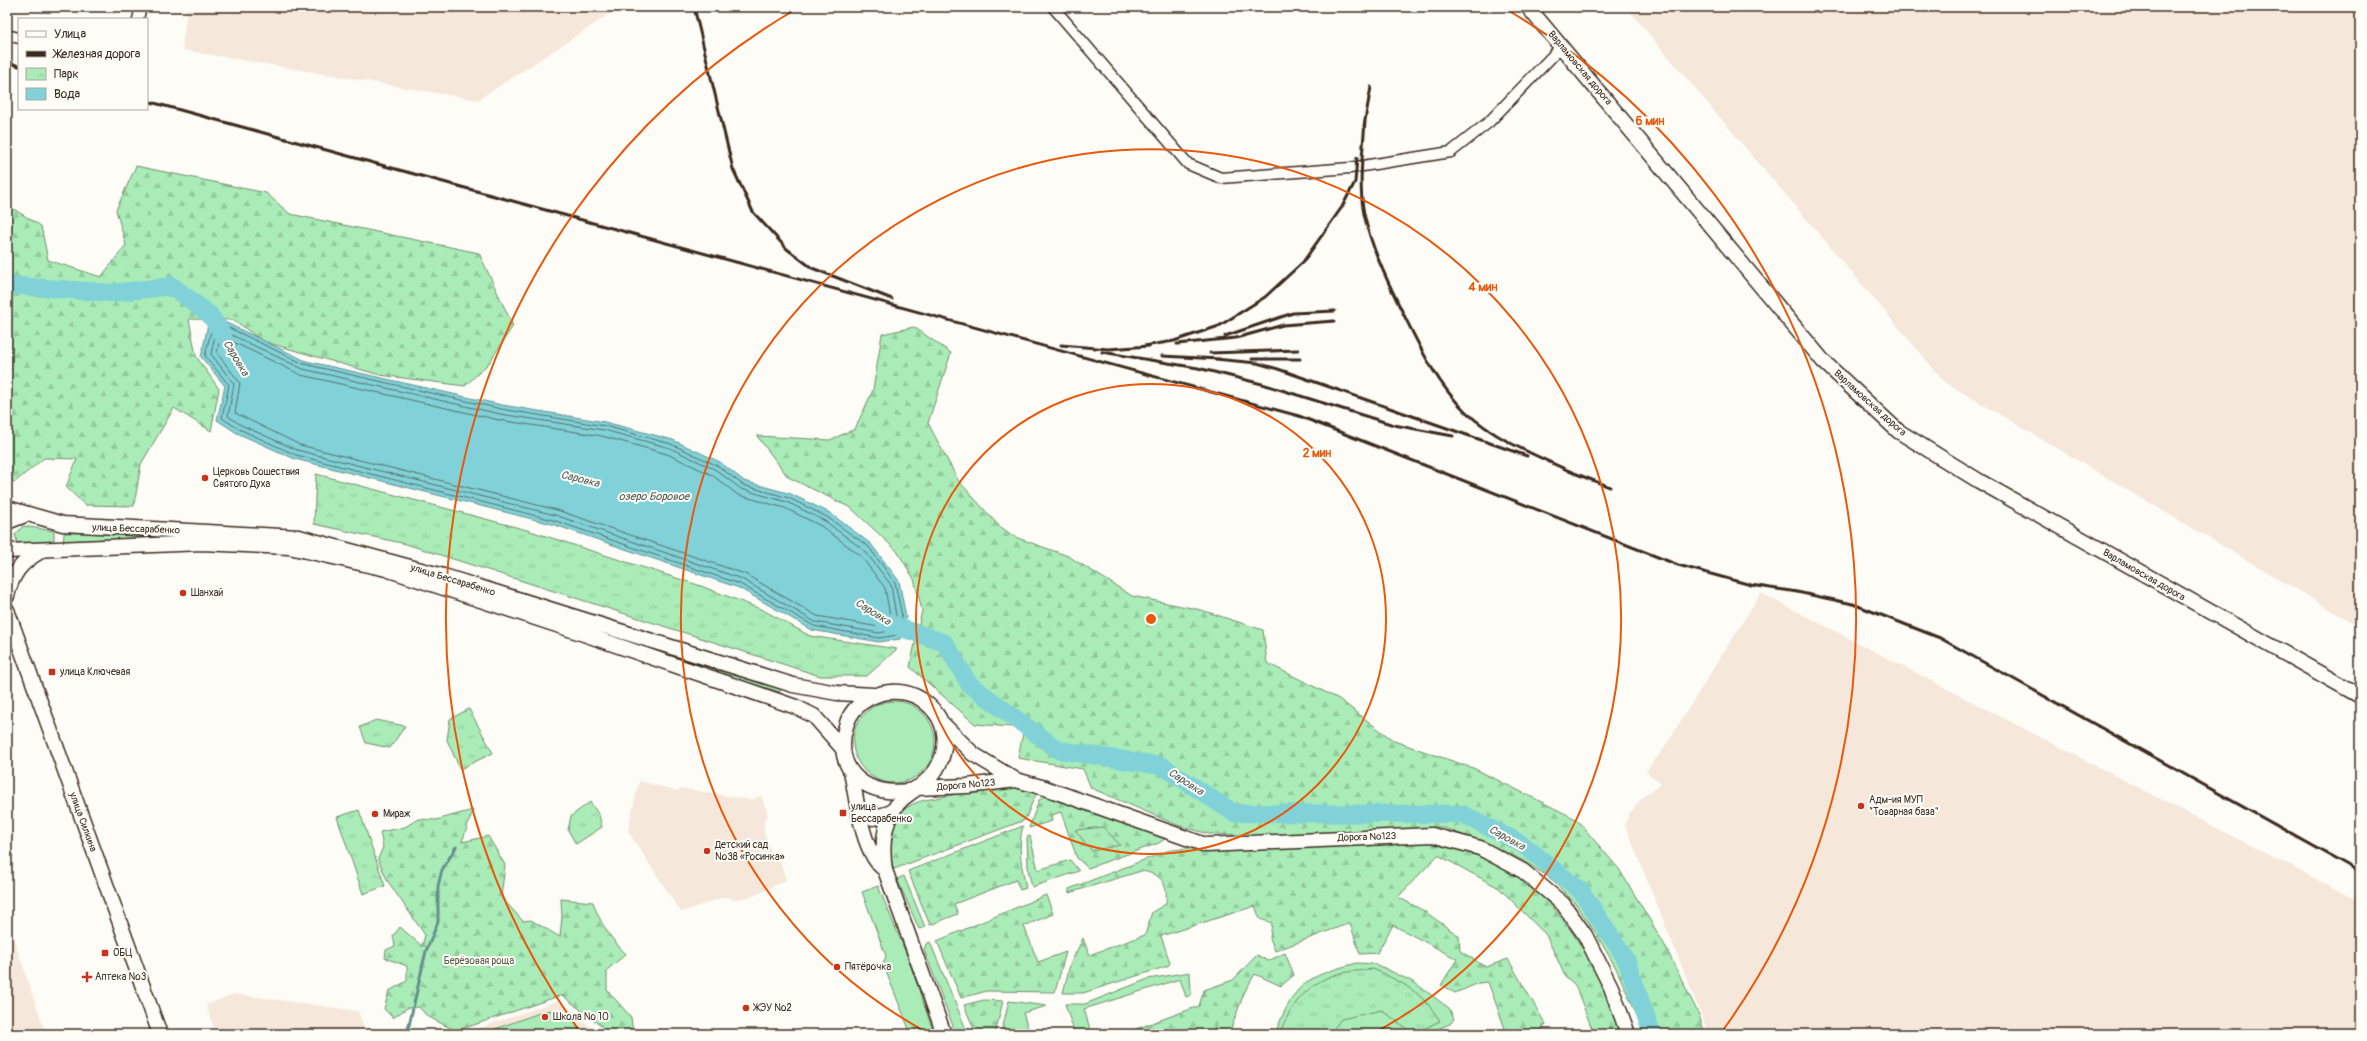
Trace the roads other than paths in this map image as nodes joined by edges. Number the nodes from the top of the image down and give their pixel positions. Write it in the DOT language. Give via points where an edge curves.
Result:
graph roads {
  1 [pos="141,7"];
  2 [pos="1054,7"];
  3 [pos="1528,7"];
  4 [pos="138,18"];
  5 [pos="7,35"];
  6 [pos="18,38"];
  7 [pos="1562,46"];
  8 [pos="7,508"];
  9 [pos="25,515"];
  10 [pos="7,522"];
  11 [pos="7,551"];
  12 [pos="43,551"];
  13 [pos="445,583"];
  14 [pos="7,596"];
  15 [pos="7,610"];
  16 [pos="873,695"];
  17 [pos="2360,696"];
  18 [pos="941,722"];
  19 [pos="843,749"];
  20 [pos="851,771"];
  21 [pos="1016,780"];
  22 [pos="914,789"];
  23 [pos="858,810"];
  24 [pos="892,812"];
  25 [pos="885,870"];
  26 [pos="160,1034"];
  27 [pos="944,1034"];
  28 [pos="1628,1034"];
  1 -- 4 [label="street"];
  2 -- 7 [label="street" via="1188,164 1221,178 1350,168 1451,152 1489,122"];
  3 -- 7 [label="main road, Варламовская дорога"];
  5 -- 6 [label="street"];
  7 -- 17 [label="main road, Варламовская дорога" via="1824,362 1898,431 1993,489"];
  8 -- 9 [label="main road, улица Бессарабенко"];
  9 -- 10 [label="main road"];
  9 -- 13 [label="main road, улица Бессарабенко" via="90,527 242,532 299,537"];
  11 -- 12 [label="main road, улица Бессарабенко"];
  12 -- 13 [label="main road, улица Бессарабенко" via="202,543 289,547"];
  12 -- 14 [label="main road, улица Бессарабенко" via="16,569"];
  13 -- 16 [label="main road, улица Бессарабенко" via="793,685 837,693"];
  13 -- 19 [label="main road, улица Бессарабенко" via="796,707 814,716"];
  15 -- 26 [label="main road, улица Силкина"];
  16 -- 18 [label="main road" via="889,691 908,693 928,704"];
  16 -- 19 [label="main road" via="862,702 846,723"];
  18 -- 21 [label="main road, Дорога №123" via="973,754"];
  18 -- 22 [label="main road" via="945,744 940,765 926,782"];
  19 -- 20 [label="main road"];
  20 -- 22 [label="main road" via="863,783 878,791 895,793"];
  20 -- 23 [label="main road"];
  21 -- 22 [label="main road, Дорога №123"];
  21 -- 28 [label="main road, Дорога №123" via="1206,845 1432,835 1480,848 1523,871 1563,904 1585,935 1611,987"];
  22 -- 24 [label="main road" via="901,799"];
  23 -- 24 [label="main road" via="873,818"];
  23 -- 25 [label="main road" via="877,864"];
  24 -- 25 [label="main road" via="885,829 882,852"];
  25 -- 27 [label="main road"];
}
